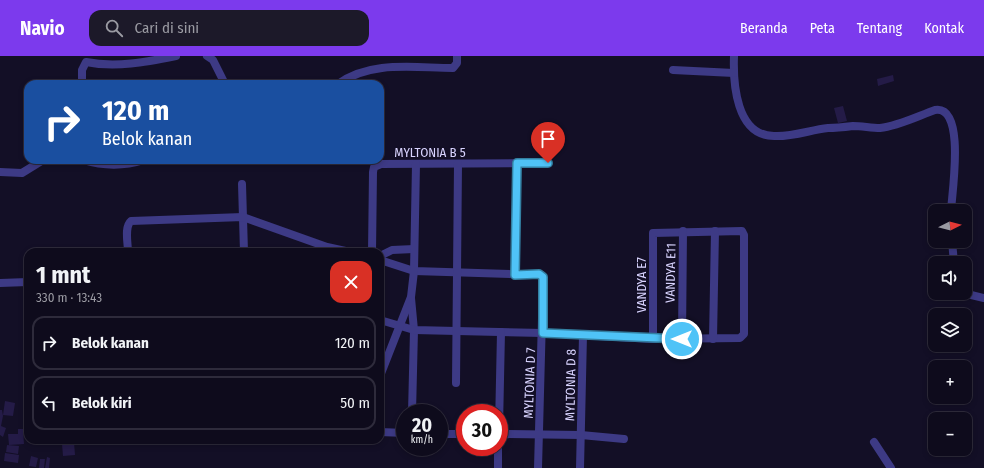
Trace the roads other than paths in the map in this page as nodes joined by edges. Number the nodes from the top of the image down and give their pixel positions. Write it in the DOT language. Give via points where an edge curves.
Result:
graph roads {
  1 [pos="176,56"];
  2 [pos="207,56"];
  3 [pos="457,56"];
  4 [pos="734,56"];
  5 [pos="85,59"];
  6 [pos="673,70"];
  7 [pos="734,73"];
  8 [pos="82,80"];
  9 [pos="223,80"];
  10 [pos="344,80"];
  11 [pos="517,163"];
  12 [pos="548,163"];
  13 [pos="37,164"];
  14 [pos="381,164"];
  15 [pos="384,164"];
  16 [pos="416,164"];
  17 [pos="458,164"];
  18 [pos="0,172"];
  19 [pos="242,184"];
  20 [pos="951,204"];
  21 [pos="243,217"];
  22 [pos="683,231"];
  23 [pos="714,231"];
  24 [pos="128,248"];
  25 [pos="244,248"];
  26 [pos="323,248"];
  27 [pos="372,248"];
  28 [pos="414,249"];
  29 [pos="384,254"];
  30 [pos="384,261"];
  31 [pos="414,272"];
  32 [pos="457,274"];
  33 [pos="515,275"];
  34 [pos="24,282"];
  35 [pos="0,283"];
  36 [pos="972,295"];
  37 [pos="411,297"];
  38 [pos="984,298"];
  39 [pos="384,321"];
  40 [pos="398,326"];
  41 [pos="414,330"];
  42 [pos="457,332"];
  43 [pos="501,332"];
  44 [pos="543,333"];
  45 [pos="583,335"];
  46 [pos="653,339"];
  47 [pos="682,339"];
  48 [pos="713,339"];
  49 [pos="384,365"];
  50 [pos="456,383"];
  51 [pos="412,404"];
  52 [pos="499,404"];
  53 [pos="384,432"];
  54 [pos="396,432"];
  55 [pos="508,434"];
  56 [pos="539,434"];
  57 [pos="581,435"];
  58 [pos="624,439"];
  59 [pos="874,442"];
  60 [pos="498,456"];
  61 [pos="498,468"];
  62 [pos="538,468"];
  63 [pos="580,468"];
  64 [pos="891,468"];
  1 -- 5 [label="street" via="134,64 102,65"];
  2 -- 9 [label="street" via="213,60"];
  3 -- 10 [label="street" via="457,63 453,68 390,67"];
  4 -- 7 [label="street"];
  5 -- 8 [label="street"];
  6 -- 7 [label="street"];
  7 -- 20 [label="street" via="736,94 743,116 763,135 773,137 826,128 880,128 940,109 946,112 951,118 955,141"];
  11 -- 12 [label="street, MYLTONIA B 5"];
  11 -- 17 [label="street, MYLTONIA B 5"];
  11 -- 33 [label="street"];
  13 -- 18 [label="street" via="22,173"];
  14 -- 27 [label="street, MYLTONIA B 5" via="374,167"];
  15 -- 16 [label="street, MYLTONIA B 5"];
  16 -- 17 [label="street, MYLTONIA B 5"];
  16 -- 28 [label="street"];
  17 -- 32 [label="street"];
  19 -- 21 [label="street"];
  21 -- 24 [label="street" via="131,221 127,229"];
  21 -- 25 [label="street"];
  21 -- 26 [label="street"];
  22 -- 23 [label="street"];
  22 -- 46 [label="street, VANDYA E7" via="654,232"];
  22 -- 47 [label="street, VANDYA E11"];
  23 -- 48 [label="street"];
  23 -- 48 [label="street" via="743,233 744,334 740,338"];
  28 -- 29 [label="street" via="392,250"];
  28 -- 31 [label="street"];
  30 -- 31 [label="street"];
  31 -- 32 [label="street"];
  31 -- 37 [label="street"];
  32 -- 33 [label="street"];
  32 -- 42 [label="street"];
  33 -- 44 [label="street, MYLTONIA D 7" via="539,274 543,277"];
  34 -- 35 [label="street"];
  36 -- 38 [label="street"];
  37 -- 40 [label="street"];
  37 -- 41 [label="street"];
  39 -- 40 [label="street"];
  40 -- 41 [label="street"];
  40 -- 49 [label="street"];
  41 -- 42 [label="street"];
  41 -- 51 [label="street"];
  42 -- 43 [label="street"];
  42 -- 50 [label="street"];
  43 -- 44 [label="street"];
  43 -- 52 [label="street"];
  44 -- 45 [label="street"];
  44 -- 56 [label="street, MYLTONIA D 7"];
  45 -- 46 [label="street"];
  45 -- 57 [label="street, MYLTONIA D 8"];
  46 -- 47 [label="street"];
  47 -- 48 [label="street"];
  53 -- 54 [label="street"];
  55 -- 56 [label="street"];
  56 -- 57 [label="street"];
  56 -- 62 [label="street, MYLTONIA D 7"];
  57 -- 58 [label="street"];
  57 -- 63 [label="street, MYLTONIA D 8"];
  59 -- 64 [label="street"];
  60 -- 61 [label="street"];
}
